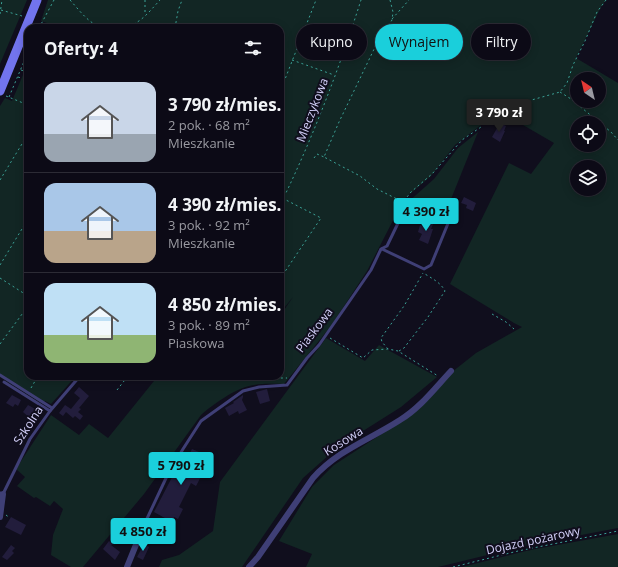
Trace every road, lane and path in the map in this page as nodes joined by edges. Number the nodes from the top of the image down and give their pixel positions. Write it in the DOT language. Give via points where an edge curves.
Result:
graph roads {
  1 [pos="37,0"];
  2 [pos="54,0"];
  3 [pos="70,0"];
  4 [pos="145,0"];
  5 [pos="160,0"];
  6 [pos="182,0"];
  7 [pos="316,0"];
  8 [pos="361,0"];
  9 [pos="390,0"];
  10 [pos="409,0"];
  11 [pos="606,0"];
  12 [pos="1,1"];
  13 [pos="1,10"];
  14 [pos="0,14"];
  15 [pos="18,15"];
  16 [pos="145,16"];
  17 [pos="392,20"];
  18 [pos="28,24"];
  19 [pos="41,24"];
  20 [pos="94,24"];
  21 [pos="133,24"];
  22 [pos="176,24"];
  23 [pos="24,35"];
  24 [pos="292,60"];
  25 [pos="24,62"];
  26 [pos="20,70"];
  27 [pos="24,72"];
  28 [pos="334,75"];
  29 [pos="17,76"];
  30 [pos="21,78"];
  31 [pos="284,81"];
  32 [pos="560,92"];
  33 [pos="2,93"];
  34 [pos="9,98"];
  35 [pos="24,104"];
  36 [pos="618,140"];
  37 [pos="24,141"];
  38 [pos="324,157"];
  39 [pos="314,158"];
  40 [pos="0,180"];
  41 [pos="284,196"];
  42 [pos="284,200"];
  43 [pos="425,222"];
  44 [pos="449,222"];
  45 [pos="24,226"];
  46 [pos="382,249"];
  47 [pos="0,265"];
  48 [pos="424,269"];
  49 [pos="284,273"];
  50 [pos="423,273"];
  51 [pos="0,278"];
  52 [pos="24,293"];
  53 [pos="24,311"];
  54 [pos="492,314"];
  55 [pos="514,329"];
  56 [pos="326,335"];
  57 [pos="0,344"];
  58 [pos="388,349"];
  59 [pos="398,351"];
  60 [pos="451,371"];
  61 [pos="0,375"];
  62 [pos="284,379"];
  63 [pos="291,379"];
  64 [pos="444,379"];
  65 [pos="36,380"];
  66 [pos="76,380"];
  67 [pos="125,380"];
  68 [pos="4,382"];
  69 [pos="117,390"];
  70 [pos="28,392"];
  71 [pos="52,408"];
  72 [pos="50,411"];
  73 [pos="1,493"];
  74 [pos="0,516"];
  75 [pos="144,525"];
  76 [pos="618,531"];
  77 [pos="127,567"];
  78 [pos="249,567"];
  79 [pos="452,567"];
  1 -- 18 [label="main road"];
  2 -- 19 [label="path"];
  3 -- 20 [label="path"];
  4 -- 16 [label="path"];
  5 -- 16 [label="path"];
  6 -- 22 [label="path"];
  7 -- 24 [label="path"];
  8 -- 28 [label="path, Mieczykowa"];
  9 -- 17 [label="path"];
  10 -- 17 [label="path"];
  11 -- 32 [label="path" via="597,12 567,83"];
  12 -- 13 [label="path"];
  13 -- 14 [label="path"];
  13 -- 15 [label="path"];
  16 -- 21 [label="path"];
  17 -- 38 [label="path" via="377,43"];
  23 -- 33 [label="main road"];
  24 -- 28 [label="path"];
  24 -- 31 [label="path"];
  25 -- 26 [label="path"];
  26 -- 27 [label="path"];
  26 -- 29 [label="path"];
  28 -- 41 [label="path, Mieczykowa" via="308,146"];
  29 -- 30 [label="path"];
  29 -- 34 [label="path"];
  32 -- 36 [label="path"];
  32 -- 38 [label="path" via="532,99 513,110 494,111 481,127 462,140 403,203"];
  33 -- 34 [label="path"];
  34 -- 35 [label="path"];
  37 -- 40 [label="path"];
  38 -- 39 [label="path" via="317,154"];
  42 -- 49 [label="path" via="321,218"];
  43 -- 46 [label="lane, Piaskowa" via="404,214 387,246"];
  44 -- 48 [label="lane" via="432,265"];
  45 -- 47 [label="path"];
  46 -- 48 [label="lane"];
  46 -- 56 [label="lane, Piaskowa" via="371,270"];
  48 -- 50 [label="path"];
  50 -- 58 [label="path" via="381,338"];
  50 -- 59 [label="path" via="436,280 445,291 428,318 404,348"];
  51 -- 52 [label="path"];
  53 -- 57 [label="path"];
  54 -- 55 [label="path"];
  56 -- 58 [label="path" via="363,358 372,350"];
  56 -- 63 [label="lane, Piaskowa"];
  58 -- 59 [label="path"];
  59 -- 64 [label="path"];
  60 -- 64 [label="street, Kosowa"];
  61 -- 70 [label="lane"];
  62 -- 63 [label="path"];
  63 -- 75 [label="lane, Piaskowa" via="287,385 243,391 201,421 167,476"];
  64 -- 78 [label="street, Kosowa" via="412,412 347,449 321,469"];
  65 -- 70 [label="path"];
  66 -- 71 [label="lane, Szkolna"];
  67 -- 69 [label="path"];
  68 -- 72 [label="lane"];
  70 -- 71 [label="lane"];
  71 -- 72 [label="lane, Szkolna"];
  72 -- 73 [label="lane, Szkolna" via="30,439"];
  73 -- 74 [label="street, Szkolna"];
  75 -- 77 [label="street, Piaskowa"];
  76 -- 79 [label="path, Dojazd pożarowy"];
}
